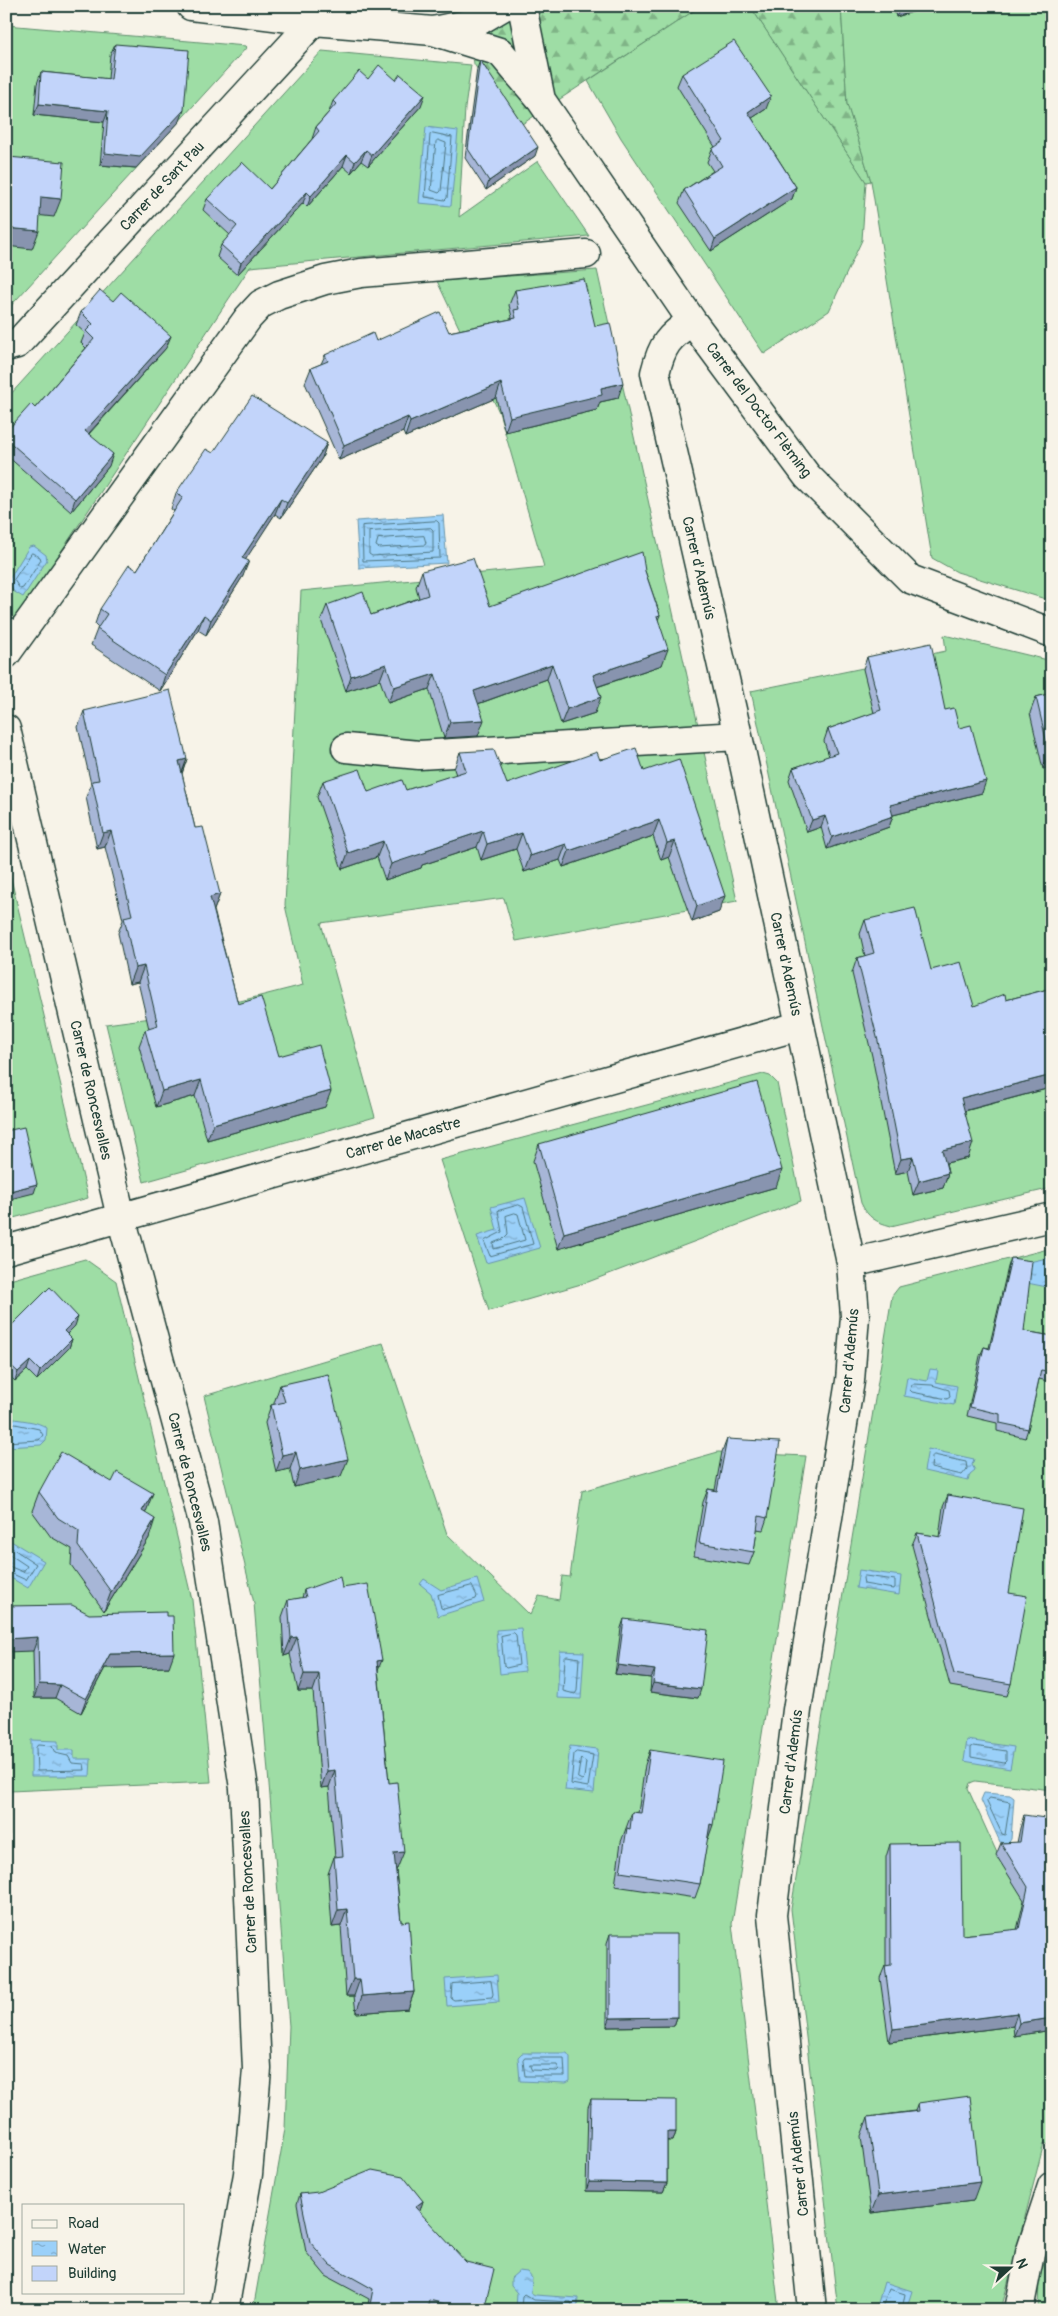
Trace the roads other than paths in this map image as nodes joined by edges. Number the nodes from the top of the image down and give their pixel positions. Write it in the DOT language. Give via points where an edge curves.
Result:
graph roads {
  1 [pos="191,6"];
  2 [pos="504,6"];
  3 [pos="522,6"];
  4 [pos="314,21"];
  5 [pos="433,31"];
  6 [pos="541,100"];
  7 [pos="586,254"];
  8 [pos="692,321"];
  9 [pos="6,347"];
  10 [pos="1052,633"];
  11 [pos="6,654"];
  12 [pos="6,729"];
  13 [pos="738,736"];
  14 [pos="346,748"];
  15 [pos="799,1026"];
  16 [pos="121,1217"];
  17 [pos="1052,1217"];
  18 [pos="6,1250"];
  19 [pos="851,1263"];
  20 [pos="1052,2186"];
  21 [pos="224,2310"];
  22 [pos="812,2310"];
  23 [pos="1019,2310"];
  1 -- 4 [label="street"];
  2 -- 5 [label="street" via="477,22"];
  3 -- 6 [label="street, Carrer del Doctor Flèming"];
  4 -- 5 [label="street"];
  4 -- 9 [label="street, Carrer de Sant Pau" via="17,344"];
  5 -- 6 [label="street, Carrer del Doctor Flèming" via="500,52"];
  6 -- 8 [label="street, Carrer del Doctor Flèming"];
  7 -- 11 [label="street" via="361,273 299,287 262,304 248,318"];
  8 -- 10 [label="street, Carrer del Doctor Flèming" via="806,476 910,580"];
  8 -- 13 [label="street, Carrer d'Ademús" via="672,334 655,373"];
  12 -- 16 [label="street, Carrer de Roncesvalles"];
  13 -- 14 [label="street" via="419,755"];
  13 -- 15 [label="street, Carrer d'Ademús"];
  15 -- 16 [label="street, Carrer de Macastre"];
  15 -- 19 [label="street, Carrer d'Ademús"];
  16 -- 18 [label="street, Carrer de Macastre"];
  16 -- 21 [label="street, Carrer de Roncesvalles" via="203,1522 244,1788 257,2069 248,2174"];
  17 -- 19 [label="street"];
  19 -- 22 [label="street, Carrer d'Ademús" via="855,1316 850,1381 796,1710 772,1915"];
  20 -- 23 [label="street" via="1030,2253"];
}
